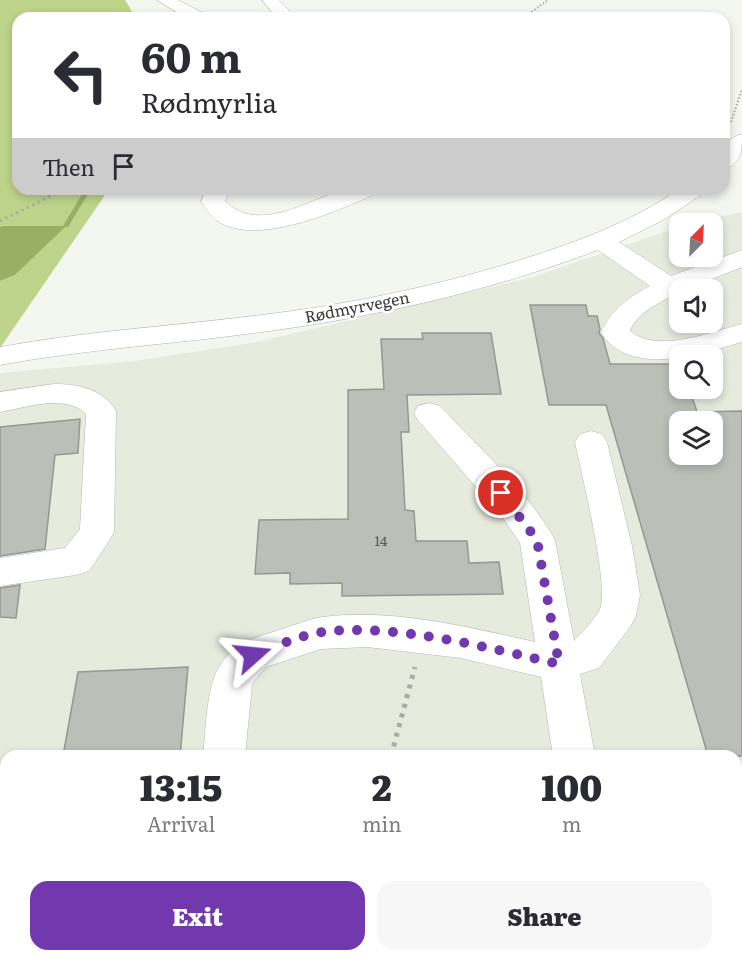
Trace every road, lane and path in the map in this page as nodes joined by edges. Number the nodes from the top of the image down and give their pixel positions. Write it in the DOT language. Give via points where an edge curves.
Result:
graph roads {
  1 [pos="165,0"];
  2 [pos="548,0"];
  3 [pos="188,12"];
  4 [pos="531,12"];
  5 [pos="742,88"];
  6 [pos="738,132"];
  7 [pos="730,149"];
  8 [pos="53,195"];
  9 [pos="216,195"];
  10 [pos="352,195"];
  11 [pos="685,195"];
  12 [pos="0,221"];
  13 [pos="601,241"];
  14 [pos="742,258"];
  15 [pos="697,279"];
  16 [pos="669,287"];
  17 [pos="669,293"];
  18 [pos="723,320"];
  19 [pos="742,331"];
  20 [pos="0,356"];
  21 [pos="0,402"];
  22 [pos="429,413"];
  23 [pos="591,442"];
  24 [pos="0,572"];
  25 [pos="423,637"];
  26 [pos="559,664"];
  27 [pos="225,750"];
  28 [pos="393,750"];
  29 [pos="573,750"];
  1 -- 3 [label="street"];
  2 -- 4 [label="path"];
  5 -- 6 [label="path"];
  6 -- 7 [label="street"];
  8 -- 12 [label="path"];
  9 -- 10 [label="street" via="213,202 218,211 249,222 300,215"];
  11 -- 13 [label="street, Rødmyrvegen"];
  13 -- 16 [label="street"];
  13 -- 20 [label="street, Rødmyrvegen" via="458,286 330,313"];
  14 -- 15 [label="street"];
  17 -- 19 [label="street" via="621,317 615,333 622,342 638,349 678,349"];
  18 -- 19 [label="street"];
  21 -- 24 [label="street" via="67,393 94,401 101,411 97,532 88,547 76,561"];
  22 -- 26 [label="street" via="515,509 537,540"];
  23 -- 26 [label="street" via="622,595 617,615 585,656"];
  25 -- 26 [label="street"];
  25 -- 27 [label="street" via="367,631 321,633 253,655 232,681"];
  25 -- 28 [label="path"];
  26 -- 29 [label="street"];
}
